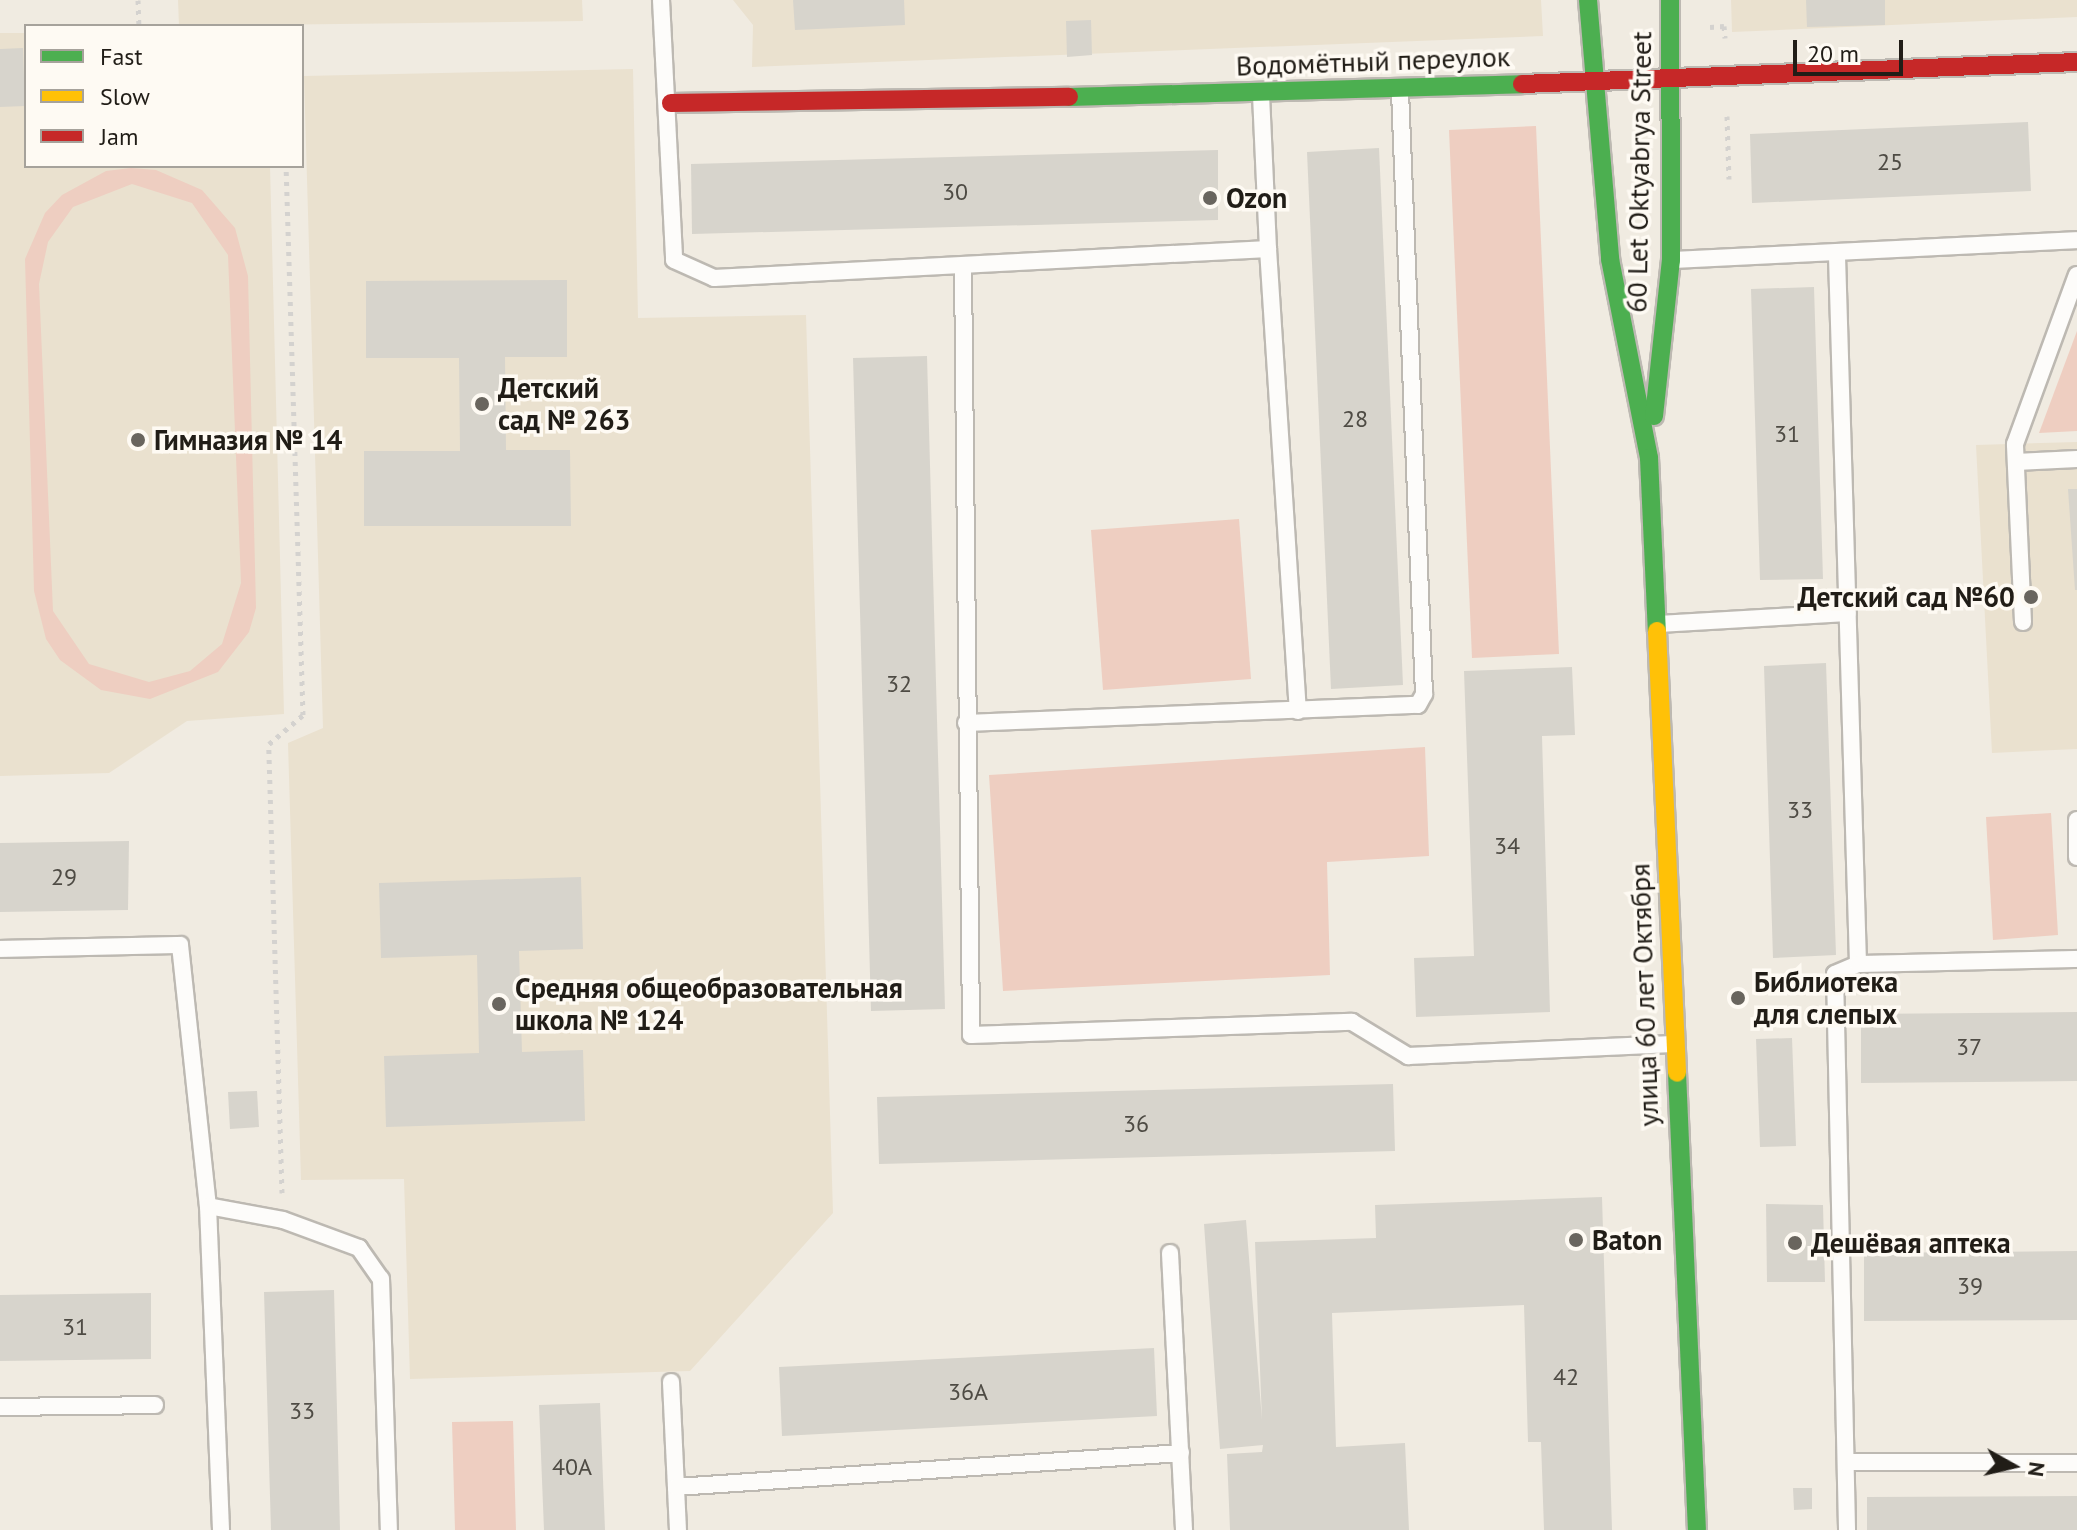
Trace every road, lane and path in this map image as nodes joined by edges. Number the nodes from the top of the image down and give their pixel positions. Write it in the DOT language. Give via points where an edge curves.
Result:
graph roads {
  1 [pos="138,0"];
  2 [pos="661,0"];
  3 [pos="1588,0"];
  4 [pos="1670,0"];
  5 [pos="139,24"];
  6 [pos="2077,62"];
  7 [pos="1673,77"];
  8 [pos="1592,81"];
  9 [pos="1400,88"];
  10 [pos="1261,94"];
  11 [pos="671,103"];
  12 [pos="286,168"];
  13 [pos="2077,240"];
  14 [pos="1268,249"];
  15 [pos="1837,256"];
  16 [pos="1671,260"];
  17 [pos="963,266"];
  18 [pos="2077,275"];
  19 [pos="1649,458"];
  20 [pos="2077,459"];
  21 [pos="2016,462"];
  22 [pos="1848,613"];
  23 [pos="2023,622"];
  24 [pos="1656,624"];
  25 [pos="1298,711"];
  26 [pos="966,723"];
  27 [pos="2077,820"];
  28 [pos="2077,857"];
  29 [pos="0,949"];
  30 [pos="2077,959"];
  31 [pos="1858,964"];
  32 [pos="1673,1044"];
  33 [pos="208,1206"];
  34 [pos="283,1220"];
  35 [pos="1170,1253"];
  36 [pos="671,1382"];
  37 [pos="155,1405"];
  38 [pos="0,1407"];
  39 [pos="1181,1453"];
  40 [pos="1846,1462"];
  41 [pos="2077,1463"];
  42 [pos="676,1487"];
  43 [pos="221,1530"];
  44 [pos="389,1530"];
  45 [pos="678,1530"];
  46 [pos="1184,1530"];
  47 [pos="1697,1530"];
  48 [pos="1847,1530"];
  1 -- 5 [label="path"];
  2 -- 11 [label="lane"];
  3 -- 8 [label="main road, 60 Let Oktyabrya Street"];
  4 -- 7 [label="main road, 60 Let Oktyabrya Street"];
  6 -- 7 [label="main road, Водомётный переулок"];
  7 -- 8 [label="main road, Водомётный переулок"];
  7 -- 16 [label="main road, 60 Let Oktyabrya Street"];
  8 -- 9 [label="main road, Водомётный переулок"];
  8 -- 19 [label="main road, 60 Let Oktyabrya Street" via="1610,259"];
  9 -- 10 [label="main road, Водомётный переулок"];
  9 -- 25 [label="lane" via="1424,694 1418,705"];
  10 -- 11 [label="main road, Водомётный переулок"];
  10 -- 14 [label="lane"];
  11 -- 17 [label="lane" via="674,260 714,278"];
  12 -- 34 [label="path" via="303,715 269,744"];
  13 -- 15 [label="lane"];
  14 -- 17 [label="lane"];
  14 -- 25 [label="lane"];
  15 -- 16 [label="lane"];
  15 -- 22 [label="lane"];
  16 -- 19 [label="main road, 60 Let Oktyabrya Street"];
  17 -- 26 [label="lane"];
  18 -- 21 [label="lane" via="2015,444"];
  19 -- 24 [label="main road, улица 60 лет Октября"];
  20 -- 21 [label="lane"];
  21 -- 23 [label="lane"];
  22 -- 24 [label="lane"];
  22 -- 31 [label="lane"];
  24 -- 32 [label="main road, улица 60 лет Октября"];
  25 -- 26 [label="lane"];
  26 -- 32 [label="lane" via="971,1035 1352,1022 1408,1056"];
  27 -- 28 [label="lane"];
  29 -- 33 [label="lane" via="180,945"];
  30 -- 31 [label="lane"];
  31 -- 40 [label="lane" via="1835,974"];
  32 -- 47 [label="main road, улица 60 лет Октября"];
  33 -- 34 [label="lane"];
  33 -- 43 [label="lane"];
  34 -- 44 [label="lane" via="359,1248 381,1279"];
  35 -- 39 [label="lane"];
  36 -- 42 [label="lane"];
  37 -- 38 [label="lane"];
  39 -- 42 [label="lane"];
  39 -- 46 [label="lane"];
  40 -- 41 [label="lane"];
  40 -- 48 [label="lane"];
  42 -- 45 [label="lane"];
}
